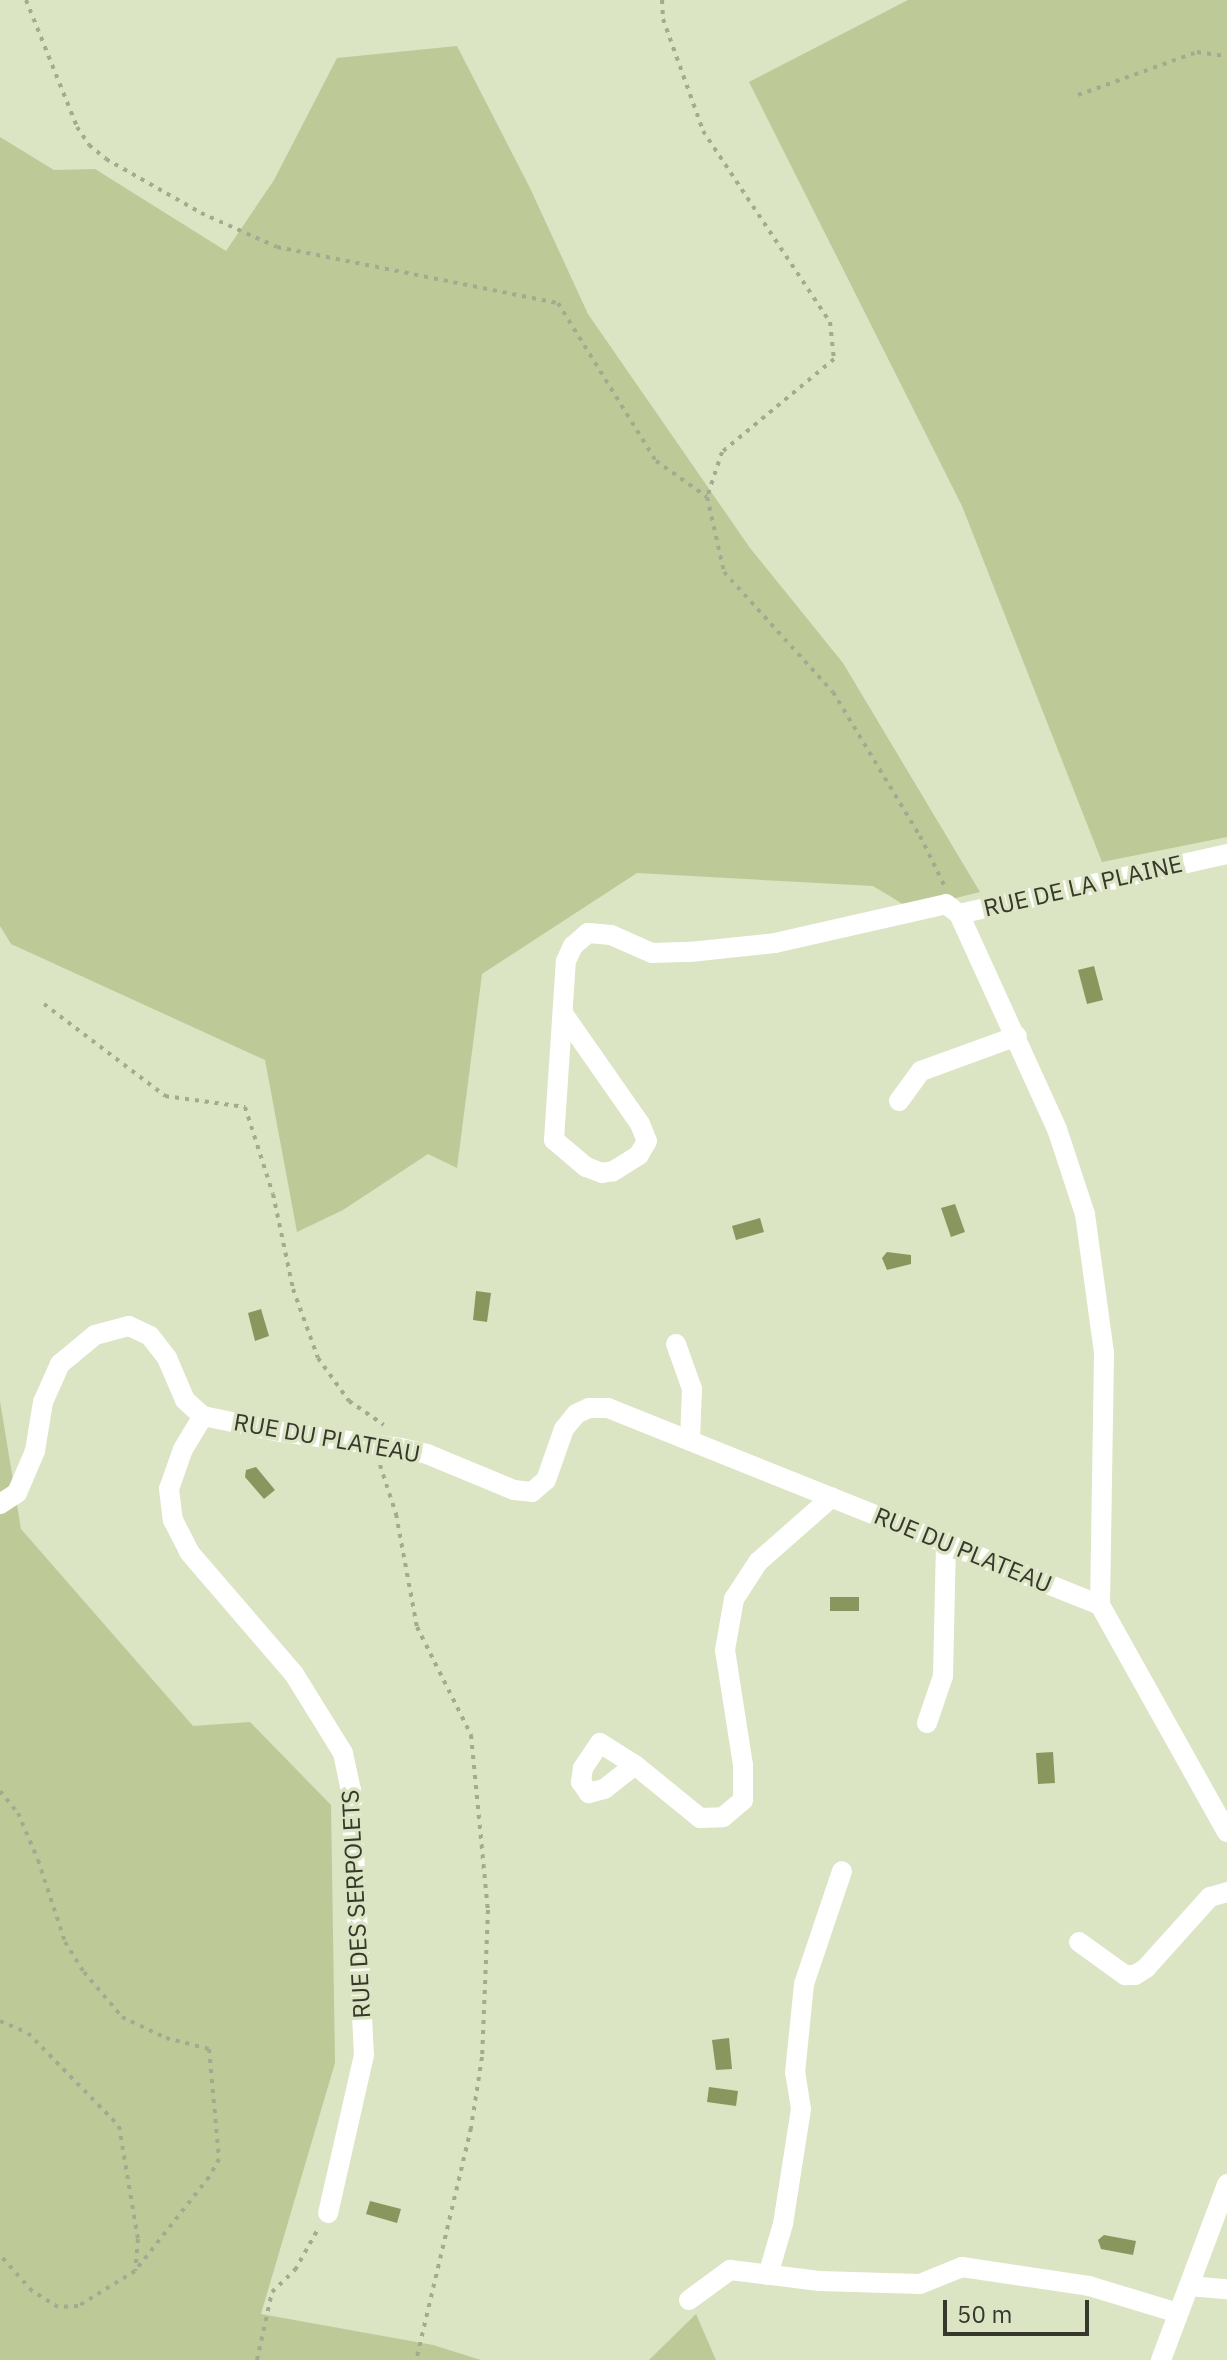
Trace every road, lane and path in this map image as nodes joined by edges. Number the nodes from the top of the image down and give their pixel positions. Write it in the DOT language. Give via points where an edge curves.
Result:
graph roads {
  1 [pos="26,0"];
  2 [pos="662,0"];
  3 [pos="1227,56"];
  4 [pos="1078,95"];
  5 [pos="707,497"];
  6 [pos="1227,854"];
  7 [pos="959,914"];
  8 [pos="44,1004"];
  9 [pos="564,1015"];
  10 [pos="1017,1036"];
  11 [pos="899,1101"];
  12 [pos="676,1344"];
  13 [pos="203,1416"];
  14 [pos="388,1428"];
  15 [pos="690,1440"];
  16 [pos="372,1444"];
  17 [pos="832,1497"];
  18 [pos="0,1504"];
  19 [pos="946,1542"];
  20 [pos="1100,1605"];
  21 [pos="927,1723"];
  22 [pos="635,1765"];
  23 [pos="0,1791"];
  24 [pos="1227,1832"];
  25 [pos="842,1871"];
  26 [pos="1227,1892"];
  27 [pos="1079,1942"];
  28 [pos="0,2021"];
  29 [pos="1227,2184"];
  30 [pos="328,2213"];
  31 [pos="0,2255"];
  32 [pos="135,2271"];
  33 [pos="768,2275"];
  34 [pos="1189,2286"];
  35 [pos="1227,2289"];
  36 [pos="689,2300"];
  37 [pos="1178,2313"];
  38 [pos="257,2360"];
  39 [pos="416,2360"];
  40 [pos="1161,2360"];
  1 -- 5 [label="path" via="77,127 106,159 201,213 277,247 558,303 656,461"];
  2 -- 5 [label="path" via="663,19 703,131 830,322 834,359 722,452"];
  3 -- 4 [label="path" via="1197,52"];
  5 -- 7 [label="path" via="724,572 833,692 920,836"];
  6 -- 7 [label="street, RUE DE LA PLAINE"];
  7 -- 9 [label="street, RUE DE LA PLAINE" via="946,904 775,943 690,952 652,953 611,935 588,933 566,961"];
  7 -- 10 [label="street"];
  8 -- 14 [label="path" via="165,1096 245,1107 273,1194 293,1289 318,1358 349,1401"];
  9 -- 9 [label="street" via="647,1141 639,1155 613,1171 586,1167 554,1140"];
  10 -- 11 [label="street" via="921,1071"];
  10 -- 20 [label="street" via="1057,1129 1085,1214 1104,1353"];
  12 -- 15 [label="street" via="692,1389"];
  13 -- 16 [label="street, RUE DU PLATEAU"];
  13 -- 18 [label="street, RUE DU PLATEAU" via="185,1400 167,1358 150,1336 129,1326 95,1335 60,1364 43,1402 35,1451 17,1493"];
  13 -- 30 [label="street, RUE DES SERPOLETS" via="183,1449 169,1489 173,1520 189,1552 294,1674 343,1753 351,1790 364,2055"];
  15 -- 16 [label="street, RUE DU PLATEAU" via="608,1408 589,1408 564,1429 546,1480 532,1492 514,1490 427,1454"];
  15 -- 17 [label="street, RUE DU PLATEAU"];
  16 -- 39 [label="path" via="396,1514 417,1627 471,1735 488,1910 482,2057 471,2128"];
  17 -- 19 [label="street, RUE DU PLATEAU"];
  17 -- 22 [label="street" via="758,1562 734,1599 725,1650 743,1765 743,1800 723,1817 700,1818"];
  19 -- 20 [label="street, RUE DU PLATEAU"];
  19 -- 21 [label="street" via="943,1676"];
  20 -- 24 [label="street"];
  23 -- 32 [label="path" via="18,1813 65,1942 84,1972 122,2017 166,2038 209,2049 219,2159"];
  25 -- 33 [label="street" via="804,1984 795,2073 801,2109 786,2210"];
  26 -- 27 [label="street" via="1210,1897 1135,1975 1125,1975"];
  28 -- 32 [label="path" via="28,2033 119,2126 138,2239"];
  29 -- 34 [label="street"];
  30 -- 38 [label="path" via="295,2270 272,2292"];
  31 -- 32 [label="path" via="32,2291 58,2307 78,2306"];
  33 -- 36 [label="street" via="730,2270"];
  33 -- 37 [label="street" via="920,2284 962,2267 1089,2286"];
  34 -- 35 [label="street"];
  34 -- 37 [label="street"];
  37 -- 40 [label="street"];
}
